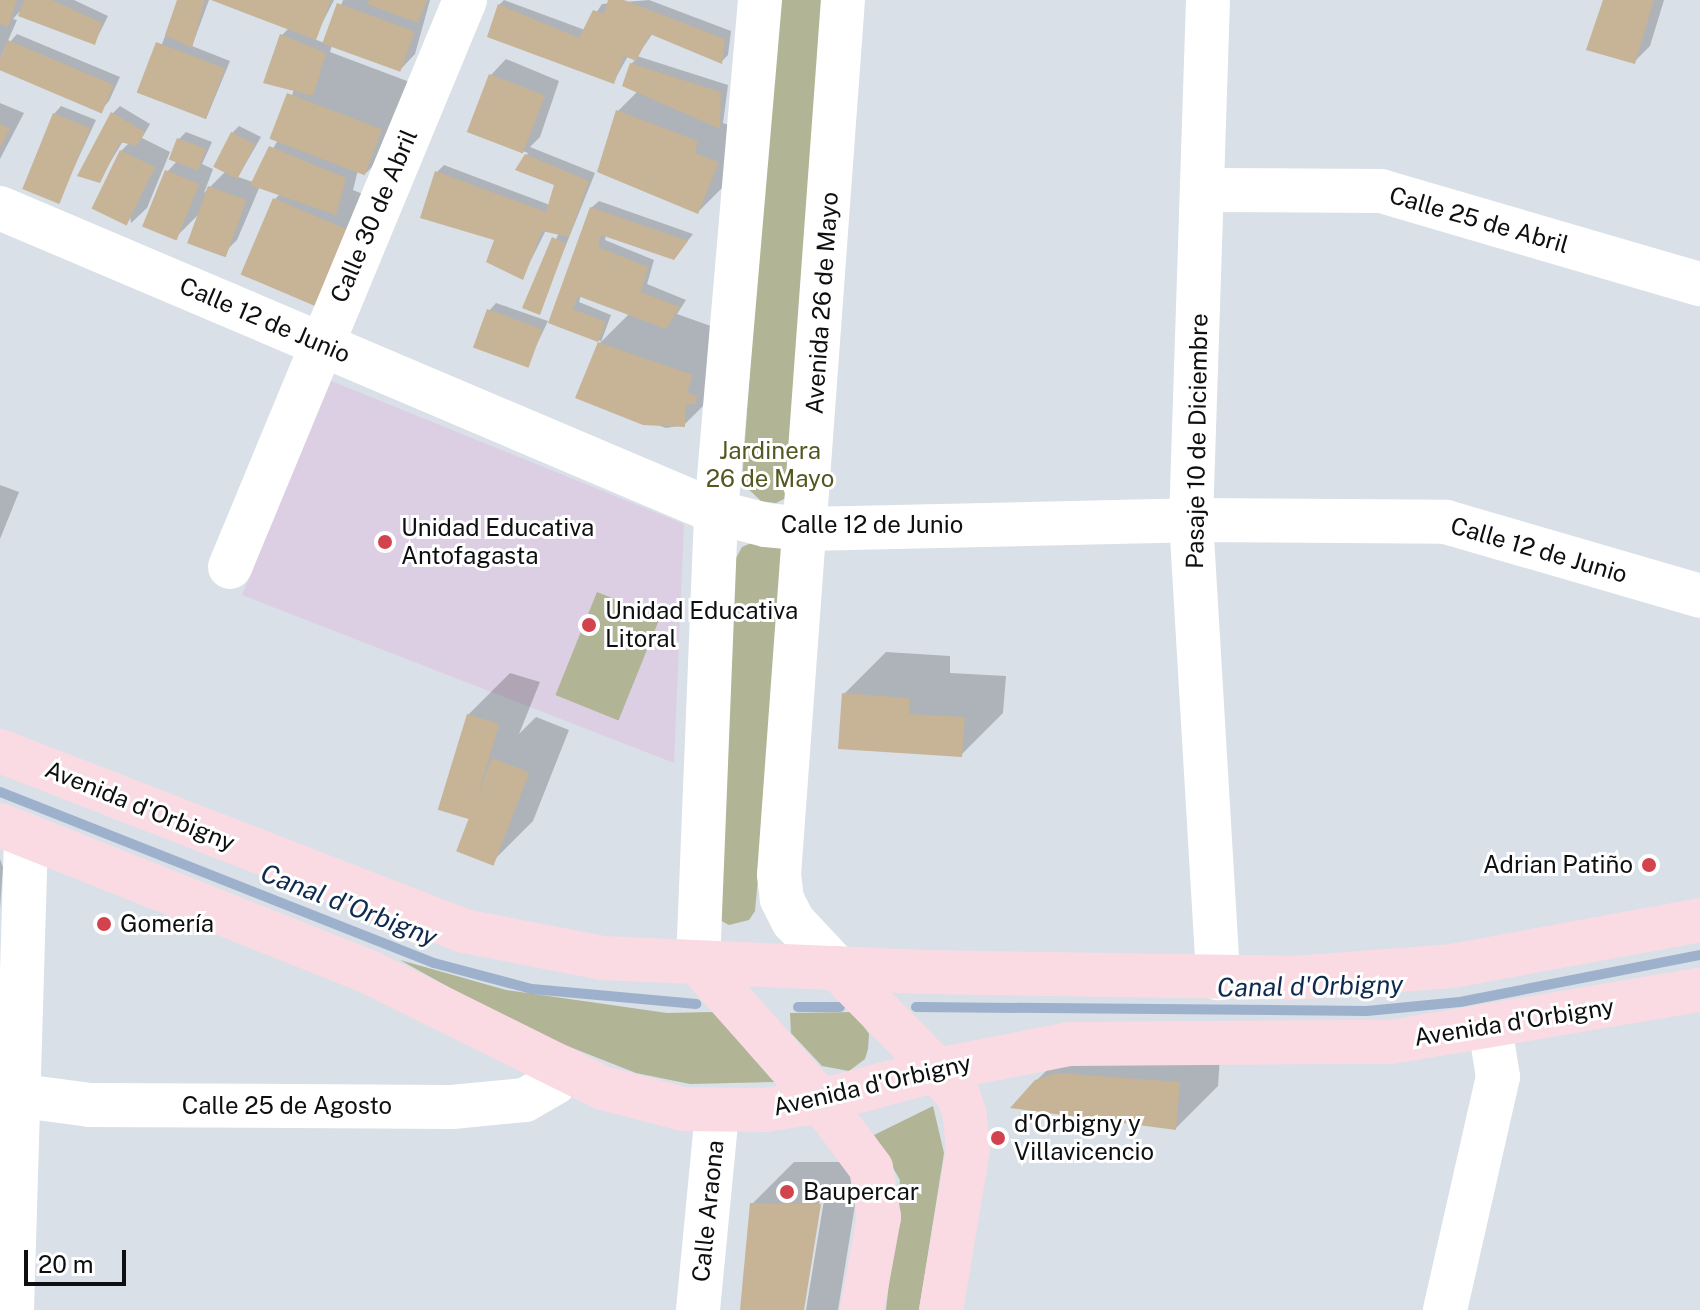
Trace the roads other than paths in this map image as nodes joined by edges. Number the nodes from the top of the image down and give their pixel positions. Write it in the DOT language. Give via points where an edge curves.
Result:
graph roads {
  1 [pos="465,0"];
  2 [pos="760,0"];
  3 [pos="843,0"];
  4 [pos="1208,0"];
  5 [pos="1204,190"];
  6 [pos="0,208"];
  7 [pos="1700,284"];
  8 [pos="320,344"];
  9 [pos="716,512"];
  10 [pos="1191,520"];
  11 [pos="806,529"];
  12 [pos="230,567"];
  13 [pos="1700,596"];
  14 [pos="0,751"];
  15 [pos="13,830"];
  16 [pos="1700,920"];
  17 [pos="698,963"];
  18 [pos="837,968"];
  19 [pos="1218,978"];
  20 [pos="1700,990"];
  21 [pos="1490,1027"];
  22 [pos="562,1070"];
  23 [pos="937,1070"];
  24 [pos="8,1093"];
  25 [pos="821,1101"];
  26 [pos="717,1111"];
  27 [pos="12,1310"];
  28 [pos="698,1310"];
  29 [pos="862,1310"];
  30 [pos="941,1310"];
  31 [pos="1445,1310"];
  1 -- 8 [label="street, Calle 30 de Abril"];
  2 -- 9 [label="street"];
  3 -- 11 [label="street, Avenida 26 de Mayo"];
  4 -- 5 [label="street, Pasaje 10 de Diciembre"];
  5 -- 7 [label="street, Calle 25 de Abril" via="1381,191"];
  5 -- 10 [label="street, Pasaje 10 de Diciembre"];
  6 -- 8 [label="street, Calle 12 de Junio"];
  8 -- 9 [label="street, Calle 12 de Junio"];
  8 -- 12 [label="street, Calle 30 de Abril"];
  9 -- 11 [label="street, Calle 12 de Junio"];
  9 -- 17 [label="street"];
  10 -- 11 [label="street, Calle 12 de Junio"];
  10 -- 13 [label="street, Calle 12 de Junio" via="1446,522"];
  10 -- 19 [label="street, Pasaje 10 de Diciembre"];
  11 -- 18 [label="street, Avenida 26 de Mayo" via="779,875 793,921"];
  14 -- 17 [label="main road, Avenida d'Orbigny" via="464,931 590,957"];
  15 -- 22 [label="main road, Avenida d'Orbigny" via="371,973"];
  15 -- 24 [label="street"];
  16 -- 19 [label="main road, Avenida d'Orbigny" via="1452,966 1376,975"];
  17 -- 18 [label="main road, Avenida d'Orbigny"];
  17 -- 25 [label="main road"];
  18 -- 19 [label="main road, Avenida d'Orbigny"];
  18 -- 23 [label="main road"];
  20 -- 21 [label="main road, Avenida d'Orbigny"];
  21 -- 23 [label="main road, Avenida d'Orbigny" via="1391,1042 1322,1045 1069,1044"];
  21 -- 31 [label="street" via="1498,1077"];
  22 -- 24 [label="street, Calle 25 de Agosto" via="554,1083 525,1100 452,1107 90,1105"];
  22 -- 26 [label="main road, Avenida d'Orbigny" via="643,1098"];
  23 -- 25 [label="main road, Avenida d'Orbigny"];
  23 -- 30 [label="main road" via="959,1097 968,1149"];
  24 -- 27 [label="street"];
  25 -- 26 [label="main road, Avenida d'Orbigny"];
  25 -- 29 [label="main road" via="871,1168 878,1187 879,1217"];
  26 -- 28 [label="street, Calle Araona"];
}
